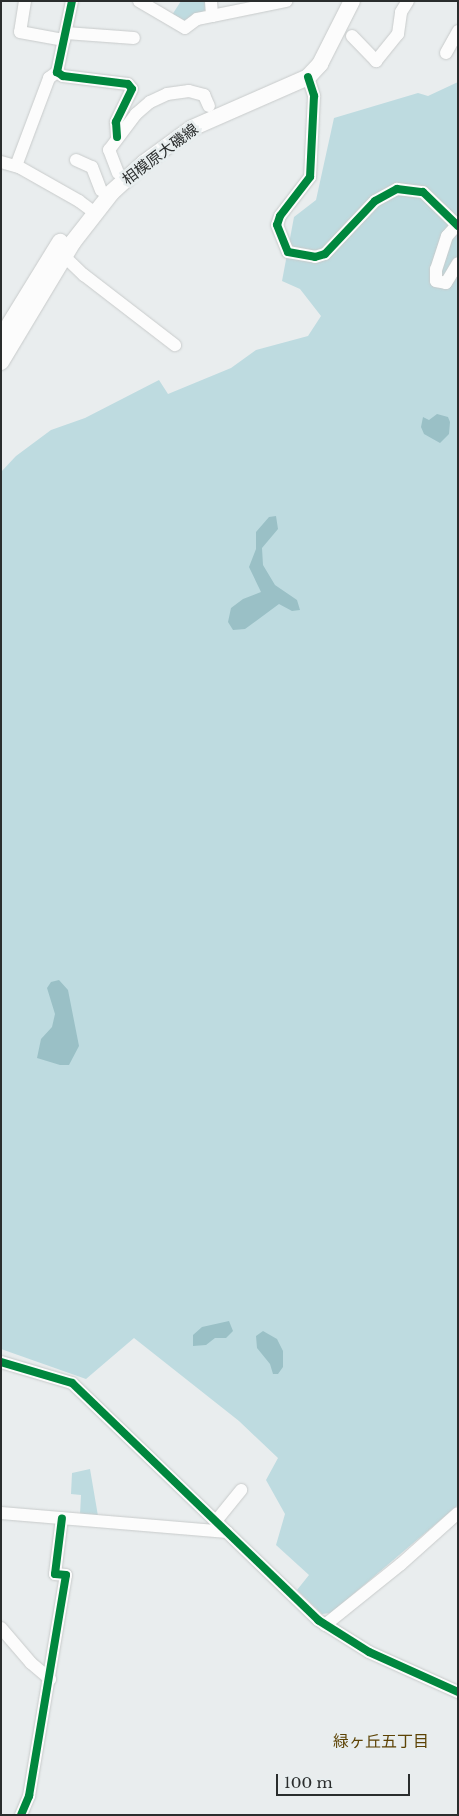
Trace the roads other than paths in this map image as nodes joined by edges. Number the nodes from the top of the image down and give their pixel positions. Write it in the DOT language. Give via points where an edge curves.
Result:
graph roads {
  1 [pos="25,1"];
  2 [pos="72,1"];
  3 [pos="139,1"];
  4 [pos="211,1"];
  5 [pos="286,1"];
  6 [pos="352,1"];
  7 [pos="408,1"];
  8 [pos="212,16"];
  9 [pos="458,31"];
  10 [pos="128,34"];
  11 [pos="65,36"];
  12 [pos="352,36"];
  13 [pos="329,48"];
  14 [pos="446,49"];
  15 [pos="57,72"];
  16 [pos="308,76"];
  17 [pos="210,106"];
  18 [pos="117,137"];
  19 [pos="76,160"];
  20 [pos="1,162"];
  21 [pos="16,166"];
  22 [pos="118,173"];
  23 [pos="101,190"];
  24 [pos="91,209"];
  25 [pos="458,226"];
  26 [pos="64,256"];
  27 [pos="458,263"];
  28 [pos="1,338"];
  29 [pos="175,345"];
  30 [pos="1,362"];
  31 [pos="1,1362"];
  32 [pos="240,1490"];
  33 [pos="1,1513"];
  34 [pos="458,1513"];
  35 [pos="62,1518"];
  36 [pos="216,1521"];
  37 [pos="227,1532"];
  38 [pos="325,1625"];
  39 [pos="1,1628"];
  40 [pos="50,1679"];
  41 [pos="458,1692"];
  42 [pos="21,1815"];
  1 -- 11 [label="street" via="20,32"];
  2 -- 11 [label="street"];
  3 -- 8 [label="street" via="178,27 188,28 197,19"];
  4 -- 8 [label="street"];
  5 -- 8 [label="street"];
  6 -- 13 [label="main road, 相模原大磯線"];
  7 -- 12 [label="street" via="401,12 398,34 376,61"];
  9 -- 14 [label="street"];
  10 -- 11 [label="street"];
  11 -- 15 [label="street"];
  13 -- 16 [label="main road, 相模原大磯線"];
  13 -- 17 [label="main road, 相模原大磯線" via="302,69"];
  15 -- 18 [label="street" via="63,76 128,84 132,89 116,122"];
  15 -- 21 [label="street" via="49,78"];
  16 -- 24 [label="main road, 相模原大磯線" via="250,99 192,128"];
  16 -- 25 [label="street" via="314,96 310,177 280,216 277,225 288,252 315,257 325,254 374,201 397,189 423,192"];
  17 -- 18 [label="street" via="204,95 189,91 167,94 143,108"];
  17 -- 22 [label="main road, 相模原大磯線" via="159,138"];
  18 -- 22 [label="street" via="109,155"];
  19 -- 23 [label="street" via="92,168"];
  20 -- 21 [label="street"];
  21 -- 24 [label="street"];
  22 -- 23 [label="main road, 相模原大磯線"];
  23 -- 24 [label="main road, 相模原大磯線"];
  24 -- 26 [label="main road, 相模原大磯線"];
  24 -- 28 [label="main road, 相模原大磯線" via="55,250"];
  25 -- 27 [label="street" via="447,236 436,269 436,281 446,283"];
  26 -- 29 [label="street"];
  26 -- 30 [label="main road, 相模原大磯線"];
  31 -- 36 [label="street" via="72,1383"];
  32 -- 36 [label="street"];
  33 -- 35 [label="street"];
  34 -- 38 [label="street"];
  35 -- 37 [label="street"];
  35 -- 40 [label="street" via="55,1574 66,1575"];
  36 -- 37 [label="street"];
  37 -- 38 [label="street"];
  38 -- 41 [label="street" via="369,1652"];
  39 -- 40 [label="street" via="31,1663"];
  40 -- 42 [label="street" via="29,1796"];
}
